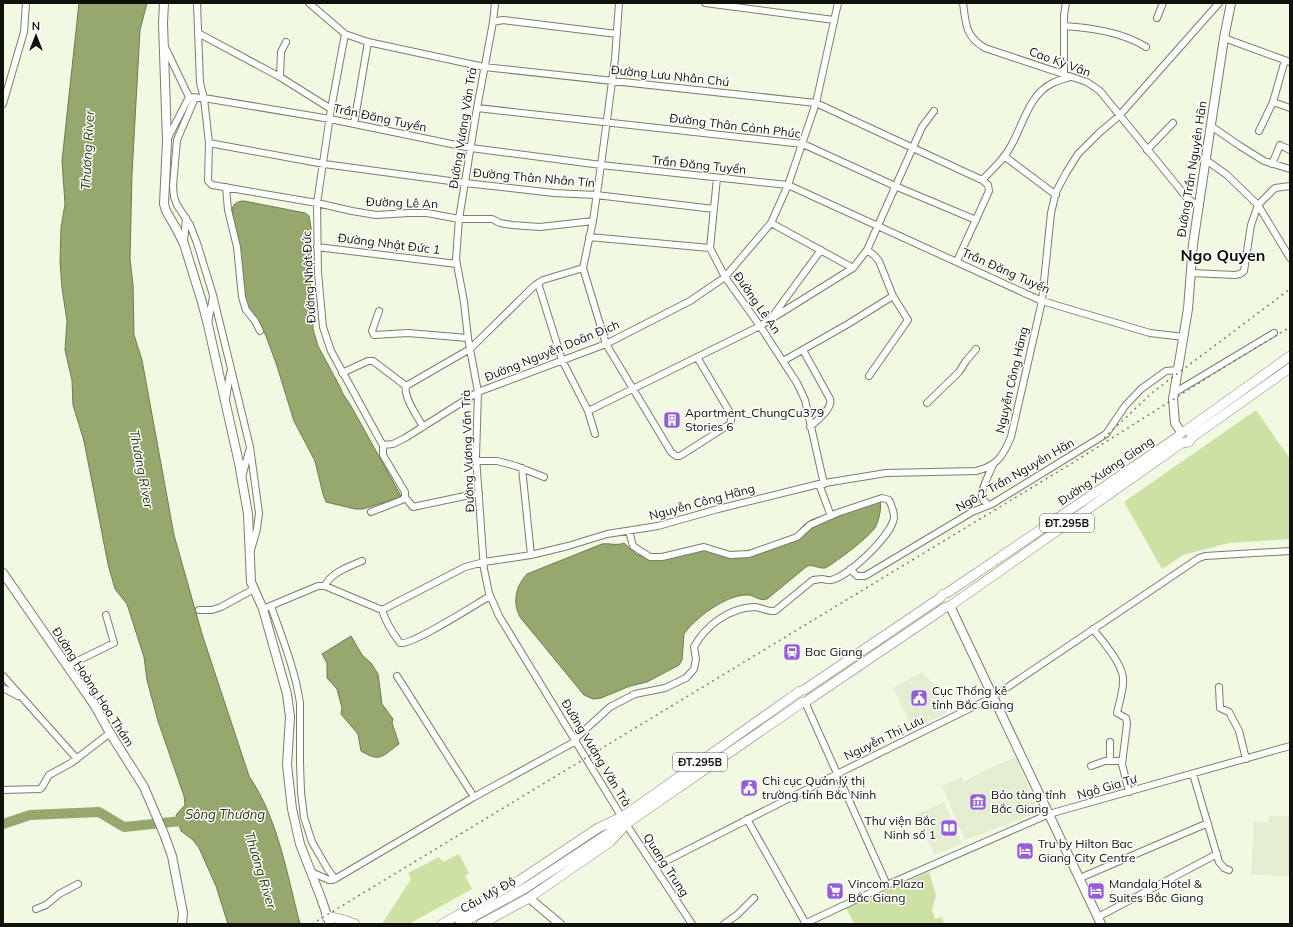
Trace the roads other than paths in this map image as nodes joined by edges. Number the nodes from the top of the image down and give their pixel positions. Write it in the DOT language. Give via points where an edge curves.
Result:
graph roads {
  1 [pos="26,3"];
  2 [pos="164,3"];
  3 [pos="197,3"];
  4 [pos="309,3"];
  5 [pos="495,3"];
  6 [pos="619,3"];
  7 [pos="705,3"];
  8 [pos="838,3"];
  9 [pos="963,3"];
  10 [pos="1066,3"];
  11 [pos="1163,3"];
  12 [pos="1219,3"];
  13 [pos="1231,3"];
  14 [pos="740,5"];
  15 [pos="1158,18"];
  16 [pos="834,20"];
  17 [pos="493,22"];
  18 [pos="1064,26"];
  19 [pos="198,33"];
  20 [pos="345,34"];
  21 [pos="617,34"];
  22 [pos="1224,38"];
  23 [pos="286,42"];
  24 [pos="368,42"];
  25 [pos="164,45"];
  26 [pos="1146,47"];
  27 [pos="1287,61"];
  28 [pos="484,67"];
  29 [pos="1067,76"];
  30 [pos="280,77"];
  31 [pos="612,81"];
  32 [pos="192,97"];
  33 [pos="204,98"];
  34 [pos="1273,102"];
  35 [pos="816,103"];
  36 [pos="3,104"];
  37 [pos="477,108"];
  38 [pos="1290,108"];
  39 [pos="331,109"];
  40 [pos="934,112"];
  41 [pos="1119,116"];
  42 [pos="330,119"];
  43 [pos="606,122"];
  44 [pos="1173,123"];
  45 [pos="354,124"];
  46 [pos="1211,126"];
  47 [pos="1259,131"];
  48 [pos="167,141"];
  49 [pos="210,143"];
  50 [pos="803,144"];
  51 [pos="471,148"];
  52 [pos="912,148"];
  53 [pos="1147,150"];
  54 [pos="1290,150"];
  55 [pos="1004,156"];
  56 [pos="1206,160"];
  57 [pos="324,164"];
  58 [pos="1272,164"];
  59 [pos="601,165"];
  60 [pos="1290,169"];
  61 [pos="717,178"];
  62 [pos="982,180"];
  63 [pos="465,182"];
  64 [pos="788,185"];
  65 [pos="895,186"];
  66 [pos="1290,186"];
  67 [pos="226,187"];
  68 [pos="596,195"];
  69 [pos="1056,195"];
  70 [pos="317,203"];
  71 [pos="1200,204"];
  72 [pos="1258,205"];
  73 [pos="714,209"];
  74 [pos="186,218"];
  75 [pos="459,219"];
  76 [pos="976,220"];
  77 [pos="592,221"];
  78 [pos="771,223"];
  79 [pos="877,225"];
  80 [pos="589,237"];
  81 [pos="184,244"];
  82 [pos="317,246"];
  83 [pos="710,248"];
  84 [pos="821,250"];
  85 [pos="867,250"];
  86 [pos="1290,258"];
  87 [pos="958,261"];
  88 [pos="457,264"];
  89 [pos="583,268"];
  90 [pos="853,268"];
  91 [pos="1191,273"];
  92 [pos="724,277"];
  93 [pos="538,283"];
  94 [pos="213,295"];
  95 [pos="893,296"];
  96 [pos="1042,301"];
  97 [pos="379,310"];
  98 [pos="770,320"];
  99 [pos="208,325"];
  100 [pos="760,326"];
  101 [pos="260,331"];
  102 [pos="1274,333"];
  103 [pos="1184,337"];
  104 [pos="468,338"];
  105 [pos="606,344"];
  106 [pos="470,349"];
  107 [pos="976,349"];
  108 [pos="803,350"];
  109 [pos="1290,356"];
  110 [pos="697,357"];
  111 [pos="562,360"];
  112 [pos="783,361"];
  113 [pos="230,368"];
  114 [pos="1290,368"];
  115 [pos="1178,370"];
  116 [pos="342,374"];
  117 [pos="869,376"];
  118 [pos="406,386"];
  119 [pos="633,389"];
  120 [pos="478,392"];
  121 [pos="1174,393"];
  122 [pos="226,403"];
  123 [pos="928,403"];
  124 [pos="588,411"];
  125 [pos="423,427"];
  126 [pos="810,427"];
  127 [pos="595,434"];
  128 [pos="1182,436"];
  129 [pos="383,445"];
  130 [pos="250,447"];
  131 [pos="477,461"];
  132 [pos="994,464"];
  133 [pos="522,468"];
  134 [pos="544,477"];
  135 [pos="242,480"];
  136 [pos="822,484"];
  137 [pos="479,494"];
  138 [pos="405,497"];
  139 [pos="988,505"];
  140 [pos="371,512"];
  141 [pos="831,516"];
  142 [pos="629,531"];
  143 [pos="251,551"];
  144 [pos="1290,551"];
  145 [pos="530,555"];
  146 [pos="362,561"];
  147 [pos="484,562"];
  148 [pos="850,569"];
  149 [pos="3,573"];
  150 [pos="325,586"];
  151 [pos="254,589"];
  152 [pos="944,595"];
  153 [pos="490,596"];
  154 [pos="949,605"];
  155 [pos="267,608"];
  156 [pos="199,610"];
  157 [pos="382,610"];
  158 [pos="106,615"];
  159 [pos="1093,629"];
  160 [pos="67,666"];
  161 [pos="3,676"];
  162 [pos="397,676"];
  163 [pos="1219,687"];
  164 [pos="3,688"];
  165 [pos="801,692"];
  166 [pos="993,696"];
  167 [pos="23,699"];
  168 [pos="806,701"];
  169 [pos="110,733"];
  170 [pos="575,740"];
  171 [pos="1110,742"];
  172 [pos="1290,746"];
  173 [pos="77,758"];
  174 [pos="1246,759"];
  175 [pos="1110,761"];
  176 [pos="1122,761"];
  177 [pos="1091,766"];
  178 [pos="837,774"];
  179 [pos="1193,774"];
  180 [pos="3,790"];
  181 [pos="1128,792"];
  182 [pos="474,797"];
  183 [pos="1049,814"];
  184 [pos="747,819"];
  185 [pos="624,821"];
  186 [pos="1208,823"];
  187 [pos="1217,854"];
  188 [pos="654,867"];
  189 [pos="1229,870"];
  190 [pos="311,872"];
  191 [pos="1080,878"];
  192 [pos="336,879"];
  193 [pos="78,884"];
  194 [pos="887,885"];
  195 [pos="527,887"];
  196 [pos="528,898"];
  197 [pos="754,898"];
  198 [pos="36,909"];
  199 [pos="338,918"];
  200 [pos="328,920"];
  201 [pos="1100,920"];
  202 [pos="182,924"];
  203 [pos="348,924"];
  204 [pos="355,924"];
  205 [pos="442,924"];
  206 [pos="460,924"];
  207 [pos="481,924"];
  208 [pos="560,924"];
  209 [pos="692,924"];
  210 [pos="724,924"];
  211 [pos="805,924"];
  1 -- 36 [label="street" via="24,32"];
  2 -- 25 [label="street"];
  3 -- 19 [label="street"];
  4 -- 20 [label="street, Đường Lưu Nhân Chú"];
  5 -- 17 [label="street, Đường Vương Văn Trà"];
  6 -- 21 [label="street"];
  7 -- 14 [label="street"];
  8 -- 16 [label="street, Đường Nguyễn Doãn Địch"];
  9 -- 29 [label="street, Cao Kỳ Vân" via="966,24 970,36 976,42 985,48"];
  10 -- 18 [label="street"];
  11 -- 15 [label="street"];
  12 -- 41 [label="street, Nguyễn Công Hãng"];
  13 -- 22 [label="street, Đường Trần Nguyên Hãn"];
  14 -- 16 [label="street"];
  16 -- 35 [label="street, Đường Nguyễn Doãn Địch"];
  17 -- 21 [label="street" via="503,20"];
  17 -- 28 [label="street, Đường Vương Văn Trà"];
  18 -- 26 [label="street" via="1124,36"];
  18 -- 29 [label="street"];
  19 -- 30 [label="street"];
  19 -- 33 [label="street" via="200,83"];
  20 -- 24 [label="street, Đường Lưu Nhân Chú"];
  20 -- 39 [label="street, Đường Nhật Đức"];
  21 -- 31 [label="street"];
  22 -- 27 [label="street"];
  22 -- 46 [label="street, Đường Trần Nguyên Hãn"];
  23 -- 30 [label="street" via="281,52"];
  24 -- 28 [label="street, Đường Lưu Nhân Chú"];
  24 -- 45 [label="street"];
  25 -- 32 [label="street"];
  25 -- 48 [label="street"];
  27 -- 34 [label="street"];
  28 -- 31 [label="street, Đường Lưu Nhân Chú"];
  28 -- 37 [label="street, Đường Vương Văn Trà"];
  29 -- 41 [label="street, Cao Kỳ Vân" via="1087,82 1100,91"];
  29 -- 55 [label="street" via="1044,88 1036,97"];
  30 -- 39 [label="street"];
  31 -- 35 [label="street, Đường Lưu Nhân Chú"];
  31 -- 43 [label="street"];
  32 -- 33 [label="street, Trần Đăng Tuyển"];
  32 -- 48 [label="street"];
  32 -- 74 [label="street" via="177,140 173,186 175,201"];
  33 -- 42 [label="street, Trần Đăng Tuyển"];
  33 -- 49 [label="street"];
  34 -- 38 [label="street"];
  34 -- 47 [label="street"];
  35 -- 50 [label="street, Đường Nguyễn Doãn Địch"];
  35 -- 52 [label="street, Đường Lưu Nhân Chú"];
  37 -- 43 [label="street, Đường Thân Cảnh Phúc"];
  37 -- 51 [label="street, Đường Vương Văn Trà"];
  39 -- 42 [label="street, Đường Nhật Đức"];
  40 -- 52 [label="street" via="922,127"];
  41 -- 53 [label="street, Cao Kỳ Vân"];
  41 -- 69 [label="street, Nguyễn Công Hãng" via="1078,154"];
  42 -- 45 [label="street, Trần Đăng Tuyển"];
  42 -- 57 [label="street, Đường Nhật Đức"];
  43 -- 50 [label="street, Đường Thân Cảnh Phúc"];
  43 -- 59 [label="street"];
  44 -- 53 [label="street"];
  45 -- 51 [label="street, Trần Đăng Tuyển"];
  46 -- 56 [label="street, Đường Trần Nguyên Hãn"];
  46 -- 58 [label="street" via="1250,153"];
  48 -- 81 [label="street" via="164,204"];
  49 -- 57 [label="street, Đường Thân Nhân Tín"];
  49 -- 67 [label="street, Đường Lê An" via="208,181 212,185"];
  50 -- 64 [label="street, Đường Nguyễn Doãn Địch"];
  50 -- 65 [label="street, Đường Thân Cảnh Phúc"];
  51 -- 59 [label="street, Trần Đăng Tuyển"];
  51 -- 63 [label="street, Đường Vương Văn Trà"];
  52 -- 62 [label="street, Đường Lưu Nhân Chú"];
  52 -- 65 [label="street"];
  53 -- 71 [label="street, Cao Kỳ Vân" via="1187,198"];
  54 -- 58 [label="street" via="1280,146"];
  55 -- 62 [label="street"];
  55 -- 69 [label="street"];
  56 -- 71 [label="street, Đường Trần Nguyên Hãn"];
  56 -- 72 [label="street" via="1227,175"];
  57 -- 63 [label="street, Đường Thân Nhân Tín"];
  57 -- 70 [label="street, Đường Nhật Đức"];
  58 -- 60 [label="street"];
  59 -- 61 [label="street, Trần Đăng Tuyển"];
  59 -- 68 [label="street"];
  61 -- 64 [label="street, Trần Đăng Tuyển"];
  61 -- 73 [label="street"];
  62 -- 76 [label="street" via="990,191"];
  63 -- 68 [label="street, Đường Thân Nhân Tín" via="554,193"];
  63 -- 75 [label="street, Đường Vương Văn Trà"];
  64 -- 78 [label="street, Đường Nguyễn Doãn Địch"];
  64 -- 79 [label="street, Trần Đăng Tuyển"];
  65 -- 76 [label="street, Đường Thân Cảnh Phúc"];
  65 -- 79 [label="street"];
  66 -- 72 [label="street" via="1275,188"];
  67 -- 70 [label="street, Đường Lê An"];
  67 -- 101 [label="street" via="228,210 237,247 242,296 246,310 256,321"];
  68 -- 73 [label="street, Đường Thân Nhân Tín"];
  68 -- 77 [label="street"];
  69 -- 96 [label="street, Nguyễn Công Hãng" via="1051,213"];
  70 -- 75 [label="street, Đường Lê An" via="365,214 409,212"];
  70 -- 82 [label="street, Đường Nhật Đức"];
  71 -- 91 [label="street, Đường Trần Nguyên Hãn"];
  72 -- 86 [label="street"];
  72 -- 91 [label="street" via="1251,225 1244,271 1236,275"];
  73 -- 83 [label="street"];
  74 -- 81 [label="street"];
  74 -- 94 [label="street" via="197,243"];
  75 -- 77 [label="street, Đường Lê An" via="492,219 512,225 540,227"];
  75 -- 88 [label="street, Đường Vương Văn Trà"];
  76 -- 87 [label="street"];
  77 -- 80 [label="street"];
  78 -- 84 [label="street"];
  78 -- 92 [label="street, Đường Nguyễn Doãn Địch"];
  79 -- 85 [label="street"];
  79 -- 87 [label="street, Trần Đăng Tuyển"];
  80 -- 83 [label="street"];
  80 -- 89 [label="street"];
  81 -- 99 [label="street"];
  82 -- 88 [label="street, Đường Nhật Đức 1"];
  82 -- 116 [label="street, Đường Nhật Đức" via="323,328"];
  83 -- 92 [label="street, Đường Lê An"];
  84 -- 90 [label="street"];
  84 -- 98 [label="street"];
  85 -- 90 [label="street"];
  85 -- 95 [label="street" via="879,261"];
  87 -- 96 [label="street, Trần Đăng Tuyển"];
  88 -- 104 [label="street, Đường Vương Văn Trà"];
  89 -- 93 [label="street"];
  89 -- 105 [label="street"];
  90 -- 98 [label="street"];
  91 -- 103 [label="street, Đường Trần Nguyên Hãn"];
  92 -- 100 [label="street, Đường Lê An"];
  92 -- 105 [label="street, Đường Nguyễn Doãn Địch" via="690,301"];
  93 -- 106 [label="street"];
  93 -- 111 [label="street"];
  94 -- 99 [label="street"];
  94 -- 113 [label="street"];
  95 -- 108 [label="street"];
  95 -- 117 [label="street" via="908,320"];
  96 -- 103 [label="street, Trần Đăng Tuyển" via="1150,333"];
  96 -- 132 [label="street, Nguyễn Công Hãng" via="1011,437 1006,449"];
  97 -- 104 [label="street" via="372,331 374,335 408,333"];
  98 -- 100 [label="street"];
  99 -- 122 [label="street"];
  100 -- 110 [label="street"];
  100 -- 112 [label="street, Đường Lê An"];
  102 -- 121 [label="street"];
  103 -- 115 [label="street, Đường Trần Nguyên Hãn"];
  104 -- 106 [label="street, Đường Vương Văn Trà"];
  105 -- 111 [label="street, Đường Nguyễn Doãn Địch"];
  105 -- 119 [label="street"];
  106 -- 118 [label="street"];
  106 -- 120 [label="street, Đường Vương Văn Trà"];
  107 -- 123 [label="street" via="959,372"];
  108 -- 112 [label="street"];
  108 -- 126 [label="street" via="831,404"];
  109 -- 128 [label="main road, Đường Xương Giang / ĐT.295B"];
  110 -- 119 [label="street"];
  110 -- 119 [label="street" via="732,420 730,424 680,456 671,452"];
  111 -- 120 [label="street, Đường Nguyễn Doãn Địch"];
  111 -- 124 [label="street"];
  112 -- 126 [label="street, Đường Lê An" via="805,400"];
  113 -- 122 [label="street"];
  113 -- 130 [label="street"];
  114 -- 128 [label="main road" via="1187,443"];
  115 -- 121 [label="street, Đường Trần Nguyên Hãn"];
  115 -- 139 [label="street, Ngõ 2 Trần Nguyên Hãn" via="1166,371 1141,389 1125,406 1106,434"];
  116 -- 118 [label="street" via="365,362 373,361"];
  116 -- 129 [label="street, Đường Nhật Đức"];
  118 -- 125 [label="street" via="407,396"];
  119 -- 124 [label="street"];
  120 -- 125 [label="street"];
  120 -- 131 [label="street, Đường Vương Văn Trà"];
  121 -- 128 [label="street, Đường Trần Nguyên Hãn" via="1175,423"];
  122 -- 135 [label="street"];
  124 -- 127 [label="street"];
  125 -- 129 [label="street" via="393,444"];
  126 -- 136 [label="street, Đường Lê An"];
  128 -- 152 [label="main road, Đường Xương Giang / ĐT.295B"];
  128 -- 154 [label="main road, Đường Xương Giang / ĐT.295B"];
  129 -- 138 [label="street, Đường Nhật Đức" via="383,455 405,492"];
  130 -- 135 [label="street"];
  130 -- 143 [label="street" via="259,512"];
  131 -- 133 [label="street" via="497,461"];
  131 -- 137 [label="street, Đường Vương Văn Trà"];
  132 -- 136 [label="street, Nguyễn Công Hãng" via="976,471 886,473"];
  132 -- 139 [label="street" via="982,492 982,498"];
  133 -- 134 [label="street"];
  133 -- 145 [label="street"];
  135 -- 143 [label="street"];
  136 -- 141 [label="street, Đường Lê An"];
  136 -- 142 [label="street, Nguyễn Công Hãng" via="658,526"];
  137 -- 138 [label="street" via="413,507"];
  137 -- 147 [label="street, Đường Vương Văn Trà"];
  138 -- 140 [label="street"];
  139 -- 148 [label="street, Ngõ 2 Trần Nguyên Hãn" via="865,576 857,576"];
  141 -- 142 [label="street" via="810,525 797,537 748,554 730,555 704,547 662,557 650,557 633,546"];
  141 -- 148 [label="street" via="882,498 889,500 893,508 894,518 882,541"];
  142 -- 145 [label="street, Nguyễn Công Hãng" via="607,534"];
  143 -- 151 [label="street" via="250,569"];
  144 -- 159 [label="street, Nguyễn Thị Lưu" via="1199,558"];
  145 -- 147 [label="street, Nguyễn Công Hãng"];
  146 -- 150 [label="street" via="330,577"];
  147 -- 153 [label="street, Đường Vương Văn Trà"];
  147 -- 157 [label="street, Nguyễn Công Hãng" via="465,567"];
  148 -- 170 [label="street" via="830,581 813,580 775,611 769,612 756,607 723,616 699,636 694,647 694,669 686,678 665,688 635,694 610,707"];
  149 -- 160 [label="street, Đường Hoàng Hoa Thám"];
  150 -- 155 [label="street" via="311,588"];
  150 -- 157 [label="street"];
  151 -- 155 [label="street"];
  151 -- 156 [label="street" via="221,607"];
  152 -- 154 [label="main road" via="953,597"];
  152 -- 165 [label="main road, Đường Xương Giang / ĐT.295B"];
  153 -- 157 [label="street" via="405,643 400,643 392,633"];
  153 -- 170 [label="street, Đường Vương Văn Trà" via="499,616"];
  154 -- 166 [label="street"];
  154 -- 168 [label="main road, Đường Xương Giang / ĐT.295B"];
  155 -- 190 [label="street" via="290,717 287,765 292,809 300,844"];
  155 -- 192 [label="street" via="289,659 298,689 304,817 312,842"];
  158 -- 160 [label="street" via="114,643"];
  159 -- 166 [label="street, Nguyễn Thị Lưu"];
  159 -- 176 [label="street" via="1115,660 1124,681 1117,712 1126,718 1127,724"];
  160 -- 169 [label="street, Đường Hoàng Hoa Thám"];
  161 -- 167 [label="street"];
  162 -- 182 [label="street"];
  163 -- 174 [label="street" via="1220,708 1230,712 1239,731"];
  164 -- 167 [label="street"];
  165 -- 168 [label="main road" via="798,700"];
  165 -- 185 [label="main road, Đường Xương Giang / ĐT.295B"];
  166 -- 178 [label="street, Nguyễn Thị Lưu"];
  166 -- 183 [label="street"];
  167 -- 173 [label="street"];
  168 -- 178 [label="street"];
  168 -- 185 [label="main road, Đường Xương Giang / ĐT.295B"];
  169 -- 173 [label="street"];
  169 -- 202 [label="street, Đường Hoàng Hoa Thám" via="144,787 164,834 172,856"];
  170 -- 182 [label="street"];
  170 -- 185 [label="street, Đường Vương Văn Trà"];
  171 -- 175 [label="street"];
  172 -- 174 [label="street, Ngô Gia Tự"];
  173 -- 180 [label="street" via="49,775 40,789"];
  174 -- 179 [label="street, Ngô Gia Tự"];
  175 -- 176 [label="street"];
  175 -- 177 [label="street"];
  176 -- 181 [label="street"];
  178 -- 184 [label="street, Nguyễn Thị Lưu"];
  178 -- 194 [label="street"];
  179 -- 181 [label="street, Ngô Gia Tự"];
  179 -- 186 [label="street"];
  181 -- 183 [label="street, Ngô Gia Tự"];
  182 -- 192 [label="street"];
  183 -- 191 [label="street"];
  183 -- 194 [label="street, Ngô Gia Tự"];
  184 -- 188 [label="street, Nguyễn Thị Lưu"];
  184 -- 211 [label="street"];
  185 -- 188 [label="street, Quang Trung"];
  185 -- 195 [label="main road, Đường Xương Giang / ĐT.295B"];
  185 -- 196 [label="main road" via="610,842"];
  185 -- 205 [label="main road" via="598,828 520,880"];
  186 -- 187 [label="street"];
  186 -- 191 [label="street"];
  187 -- 189 [label="street" via="1221,865"];
  187 -- 201 [label="street"];
  188 -- 209 [label="street, Quang Trung"];
  190 -- 192 [label="street" via="330,880"];
  190 -- 200 [label="street"];
  191 -- 201 [label="street"];
  193 -- 198 [label="street"];
  194 -- 211 [label="street, Ngô Gia Tự"];
  195 -- 206 [label="main road, Cầu Mỹ Độ / ĐT.295B"];
  196 -- 207 [label="main road"];
  196 -- 208 [label="street"];
  197 -- 210 [label="street"];
  199 -- 200 [label="main road"];
  199 -- 203 [label="main road"];
  199 -- 204 [label="main road"];
}
